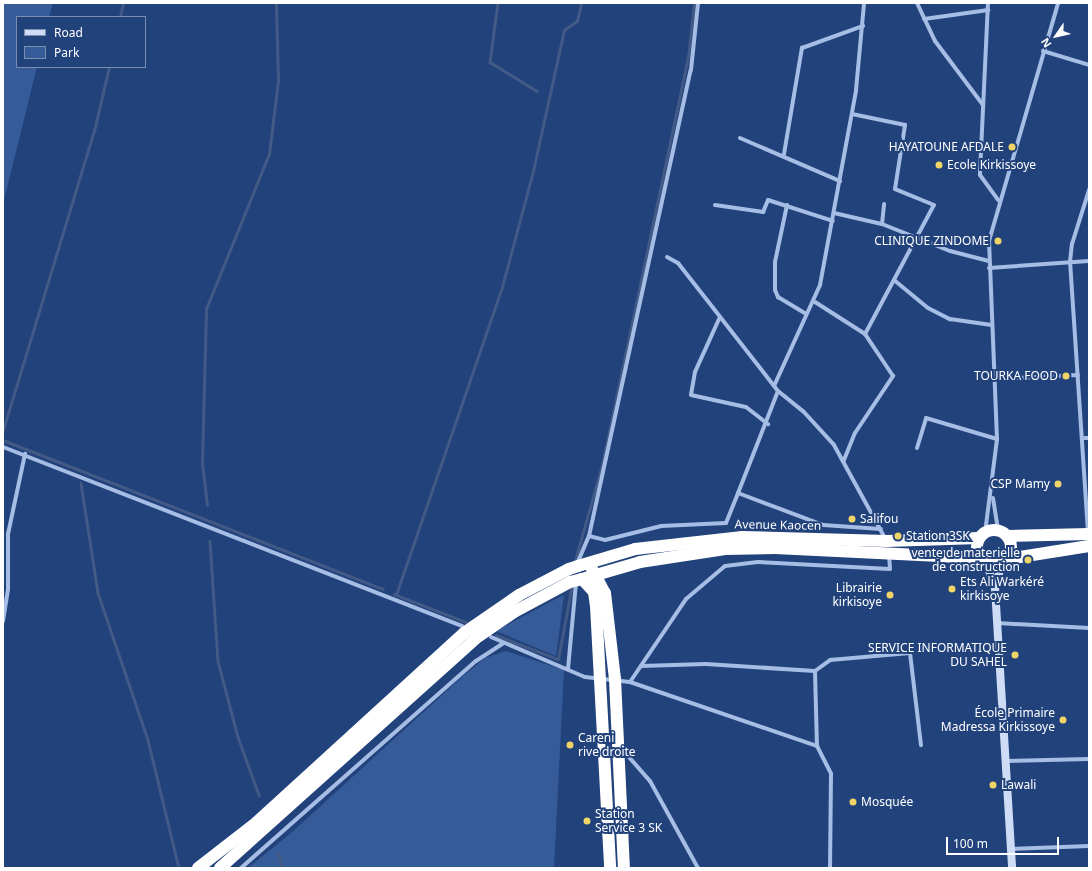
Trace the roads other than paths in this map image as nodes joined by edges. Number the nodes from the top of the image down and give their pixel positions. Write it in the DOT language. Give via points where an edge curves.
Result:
graph roads {
  1 [pos="698,3"];
  2 [pos="864,3"];
  3 [pos="917,3"];
  4 [pos="988,3"];
  5 [pos="1058,3"];
  6 [pos="988,10"];
  7 [pos="924,19"];
  8 [pos="863,26"];
  9 [pos="1043,51"];
  10 [pos="1089,65"];
  11 [pos="984,106"];
  12 [pos="852,114"];
  13 [pos="740,138"];
  14 [pos="784,154"];
  15 [pos="840,181"];
  16 [pos="1089,190"];
  17 [pos="998,200"];
  18 [pos="884,204"];
  19 [pos="715,205"];
  20 [pos="787,205"];
  21 [pos="834,213"];
  22 [pos="833,221"];
  23 [pos="882,224"];
  24 [pos="917,237"];
  25 [pos="667,257"];
  26 [pos="989,261"];
  27 [pos="1089,261"];
  28 [pos="1070,262"];
  29 [pos="989,268"];
  30 [pos="894,280"];
  31 [pos="815,302"];
  32 [pos="806,313"];
  33 [pos="719,319"];
  34 [pos="992,325"];
  35 [pos="866,334"];
  36 [pos="1078,375"];
  37 [pos="994,379"];
  38 [pos="774,386"];
  39 [pos="778,391"];
  40 [pos="768,424"];
  41 [pos="1082,438"];
  42 [pos="1089,438"];
  43 [pos="997,439"];
  44 [pos="3,447"];
  45 [pos="917,448"];
  46 [pos="25,454"];
  47 [pos="844,460"];
  48 [pos="738,493"];
  49 [pos="992,495"];
  50 [pos="881,529"];
  51 [pos="1003,533"];
  52 [pos="1089,534"];
  53 [pos="589,536"];
  54 [pos="982,536"];
  55 [pos="887,541"];
  56 [pos="1089,546"];
  57 [pos="889,554"];
  58 [pos="984,560"];
  59 [pos="1004,561"];
  60 [pos="575,567"];
  61 [pos="623,567"];
  62 [pos="597,574"];
  63 [pos="578,580"];
  64 [pos="995,588"];
  65 [pos="605,593"];
  66 [pos="3,621"];
  67 [pos="997,623"];
  68 [pos="462,626"];
  69 [pos="1089,628"];
  70 [pos="491,637"];
  71 [pos="504,644"];
  72 [pos="640,666"];
  73 [pos="568,669"];
  74 [pos="815,671"];
  75 [pos="615,679"];
  76 [pos="600,680"];
  77 [pos="630,682"];
  78 [pos="618,745"];
  79 [pos="921,745"];
  80 [pos="817,746"];
  81 [pos="1089,759"];
  82 [pos="1006,761"];
  83 [pos="621,794"];
  84 [pos="607,795"];
  85 [pos="276,812"];
  86 [pos="259,827"];
  87 [pos="609,838"];
  88 [pos="623,838"];
  89 [pos="1089,846"];
  90 [pos="1011,849"];
  91 [pos="198,868"];
  92 [pos="220,868"];
  93 [pos="242,868"];
  94 [pos="610,868"];
  95 [pos="624,868"];
  96 [pos="698,868"];
  97 [pos="830,868"];
  98 [pos="1012,868"];
  1 -- 53 [label="street" via="690,70"];
  2 -- 8 [label="street"];
  3 -- 7 [label="street"];
  4 -- 6 [label="street"];
  5 -- 9 [label="street"];
  6 -- 7 [label="street"];
  6 -- 11 [label="street"];
  7 -- 11 [label="street" via="936,42"];
  8 -- 12 [label="street"];
  8 -- 14 [label="street" via="802,48"];
  9 -- 10 [label="street"];
  9 -- 17 [label="street"];
  11 -- 17 [label="street" via="980,175"];
  12 -- 15 [label="street"];
  12 -- 24 [label="street" via="905,125 895,189 934,205"];
  13 -- 14 [label="street"];
  14 -- 15 [label="street" via="809,170"];
  15 -- 21 [label="street"];
  16 -- 28 [label="street" via="1072,244"];
  17 -- 26 [label="street" via="989,241"];
  18 -- 23 [label="street"];
  19 -- 20 [label="street" via="763,212 768,200"];
  20 -- 22 [label="street"];
  20 -- 32 [label="street" via="775,262 775,290 778,297"];
  21 -- 22 [label="street"];
  21 -- 23 [label="street"];
  22 -- 31 [label="street"];
  23 -- 24 [label="street"];
  24 -- 26 [label="street" via="950,251"];
  24 -- 30 [label="street"];
  25 -- 33 [label="street" via="678,263"];
  26 -- 29 [label="street"];
  27 -- 28 [label="street"];
  28 -- 29 [label="street"];
  28 -- 36 [label="street"];
  29 -- 34 [label="street"];
  30 -- 34 [label="street" via="923,304 950,319"];
  30 -- 35 [label="street"];
  31 -- 32 [label="street"];
  31 -- 35 [label="street"];
  32 -- 38 [label="street"];
  33 -- 38 [label="street"];
  33 -- 40 [label="street" via="696,372 691,395 746,407"];
  34 -- 37 [label="street"];
  35 -- 47 [label="street" via="893,376 852,437"];
  36 -- 37 [label="street"];
  36 -- 41 [label="street"];
  37 -- 43 [label="street"];
  38 -- 39 [label="street"];
  39 -- 40 [label="street"];
  39 -- 47 [label="street" via="803,411"];
  40 -- 48 [label="street"];
  41 -- 42 [label="street"];
  41 -- 52 [label="street"];
  43 -- 45 [label="street" via="926,418"];
  43 -- 49 [label="street"];
  44 -- 46 [label="street"];
  46 -- 66 [label="street" via="8,534 8,589"];
  46 -- 68 [label="street"];
  47 -- 50 [label="street"];
  48 -- 50 [label="street" via="823,525"];
  48 -- 53 [label="street" via="726,523 661,526 605,540"];
  49 -- 51 [label="street"];
  49 -- 54 [label="street"];
  50 -- 55 [label="street"];
  51 -- 52 [label="highway"];
  51 -- 54 [label="highway"];
  51 -- 59 [label="highway" via="1012,548"];
  53 -- 73 [label="street" via="577,561"];
  54 -- 55 [label="highway, Avenue Kaocen"];
  54 -- 58 [label="highway" via="977,549"];
  55 -- 57 [label="street"];
  55 -- 60 [label="highway, Avenue Kaocen" via="742,537 635,549"];
  56 -- 59 [label="highway"];
  57 -- 58 [label="highway, Avenue Kaocen"];
  57 -- 61 [label="highway, Avenue Kaocen" via="775,548 725,549 679,554"];
  57 -- 72 [label="street" via="890,569 758,562 725,566 686,599"];
  58 -- 59 [label="highway"];
  58 -- 64 [label="street"];
  59 -- 64 [label="street"];
  60 -- 62 [label="highway" via="589,567"];
  60 -- 85 [label="highway, Avenue Kaocen" via="519,595 464,633"];
  61 -- 62 [label="highway, Avenue Kaocen"];
  61 -- 65 [label="highway" via="610,579"];
  62 -- 63 [label="highway, Avenue Kaocen"];
  62 -- 65 [label="highway"];
  63 -- 76 [label="highway" via="594,595"];
  63 -- 85 [label="highway, Avenue Kaocen" via="514,612 479,636"];
  64 -- 67 [label="street"];
  65 -- 75 [label="highway"];
  67 -- 69 [label="street"];
  67 -- 82 [label="street"];
  70 -- 71 [label="street"];
  71 -- 73 [label="street"];
  71 -- 93 [label="street" via="476,661"];
  72 -- 74 [label="street" via="706,664"];
  72 -- 77 [label="street"];
  73 -- 76 [label="street"];
  74 -- 79 [label="street" via="830,660 910,653"];
  74 -- 80 [label="street"];
  75 -- 76 [label="street"];
  75 -- 77 [label="street"];
  75 -- 78 [label="highway"];
  76 -- 84 [label="highway"];
  77 -- 80 [label="street"];
  78 -- 83 [label="highway"];
  78 -- 96 [label="street" via="636,760 650,780"];
  80 -- 97 [label="street" via="831,774"];
  81 -- 82 [label="street"];
  82 -- 90 [label="street"];
  83 -- 84 [label="highway"];
  83 -- 88 [label="highway"];
  84 -- 87 [label="highway"];
  85 -- 86 [label="highway"];
  86 -- 91 [label="highway"];
  86 -- 92 [label="highway"];
  87 -- 88 [label="highway"];
  87 -- 94 [label="highway"];
  88 -- 95 [label="highway"];
  89 -- 90 [label="street"];
  90 -- 98 [label="street"];
}
